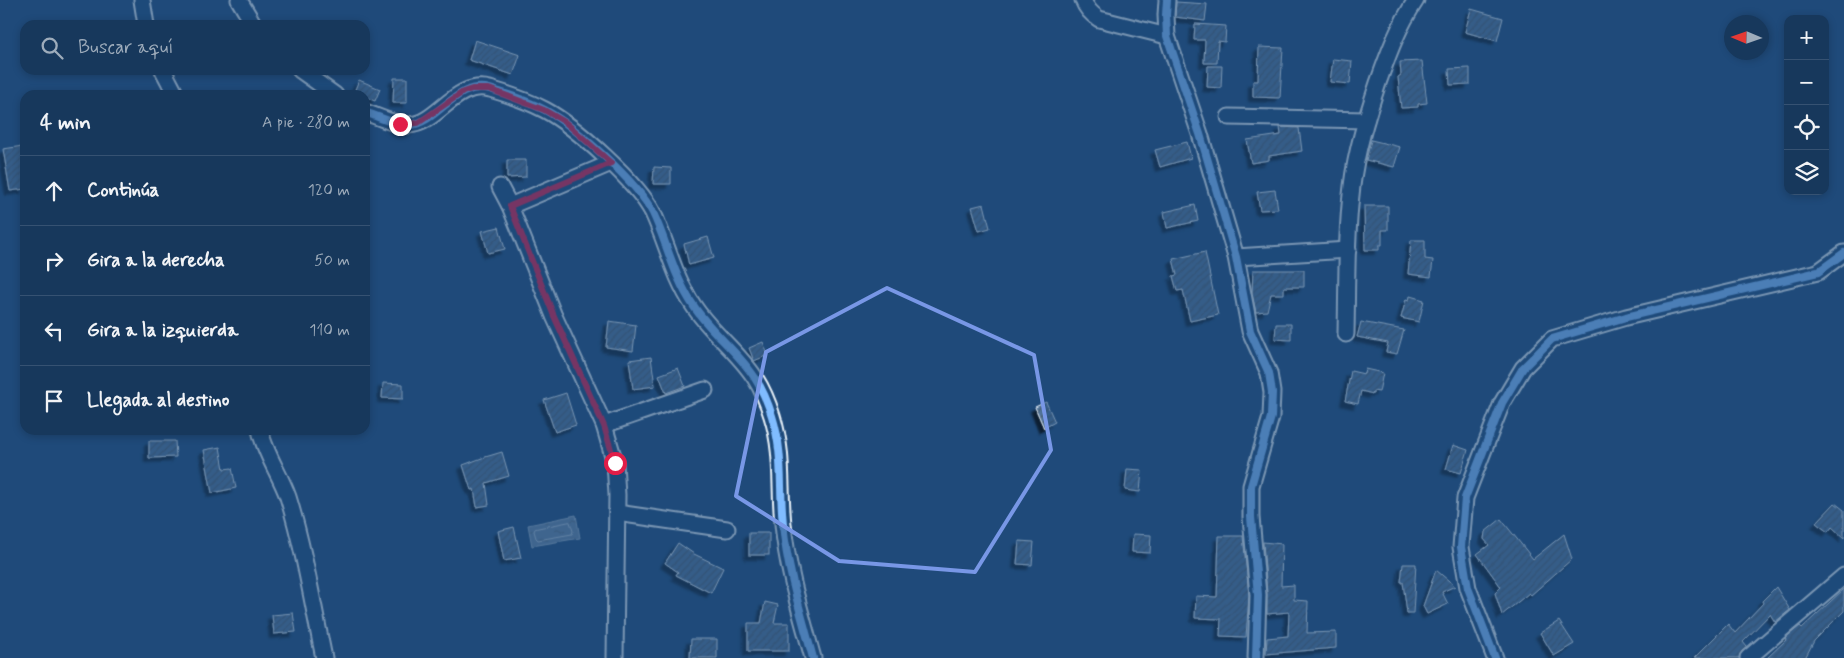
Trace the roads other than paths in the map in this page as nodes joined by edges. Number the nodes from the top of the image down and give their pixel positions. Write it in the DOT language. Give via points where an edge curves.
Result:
graph roads {
  1 [pos="142,0"];
  2 [pos="239,0"];
  3 [pos="1084,0"];
  4 [pos="1167,0"];
  5 [pos="1416,0"];
  6 [pos="145,20"];
  7 [pos="251,20"];
  8 [pos="1167,36"];
  9 [pos="166,75"];
  10 [pos="307,75"];
  11 [pos="173,90"];
  12 [pos="328,90"];
  13 [pos="370,114"];
  14 [pos="1229,117"];
  15 [pos="1366,120"];
  16 [pos="611,163"];
  17 [pos="500,187"];
  18 [pos="510,206"];
  19 [pos="1348,250"];
  20 [pos="1844,252"];
  21 [pos="1236,257"];
  22 [pos="1346,334"];
  23 [pos="705,390"];
  24 [pos="604,426"];
  25 [pos="261,435"];
  26 [pos="617,513"];
  27 [pos="727,529"];
  28 [pos="1844,576"];
  29 [pos="1750,657"];
  30 [pos="324,658"];
  31 [pos="615,658"];
  32 [pos="812,658"];
  33 [pos="1256,658"];
  34 [pos="1495,658"];
  1 -- 6 [label="street"];
  2 -- 7 [label="street"];
  3 -- 8 [label="street" via="1086,7 1099,19"];
  4 -- 8 [label="street"];
  5 -- 15 [label="street" via="1394,38"];
  8 -- 21 [label="street"];
  9 -- 11 [label="street"];
  10 -- 12 [label="street"];
  13 -- 16 [label="street" via="400,124 418,123 463,92 489,89 544,110 565,122"];
  14 -- 15 [label="street"];
  15 -- 19 [label="street" via="1352,185"];
  16 -- 18 [label="street"];
  16 -- 32 [label="street" via="636,188 652,212 684,291 705,322 755,378 771,413 778,437 783,523 790,571"];
  17 -- 18 [label="street"];
  18 -- 24 [label="street" via="554,316"];
  19 -- 21 [label="street"];
  19 -- 22 [label="street"];
  20 -- 34 [label="street" via="1818,272 1626,317 1552,339 1523,368 1502,403 1465,498 1461,547 1468,588"];
  21 -- 33 [label="street" via="1248,324 1269,373 1272,392 1271,417 1251,486 1258,595"];
  23 -- 24 [label="street"];
  24 -- 26 [label="street" via="615,463"];
  25 -- 30 [label="street" via="288,497"];
  26 -- 27 [label="street"];
  26 -- 31 [label="street"];
  28 -- 29 [label="street"];
}
